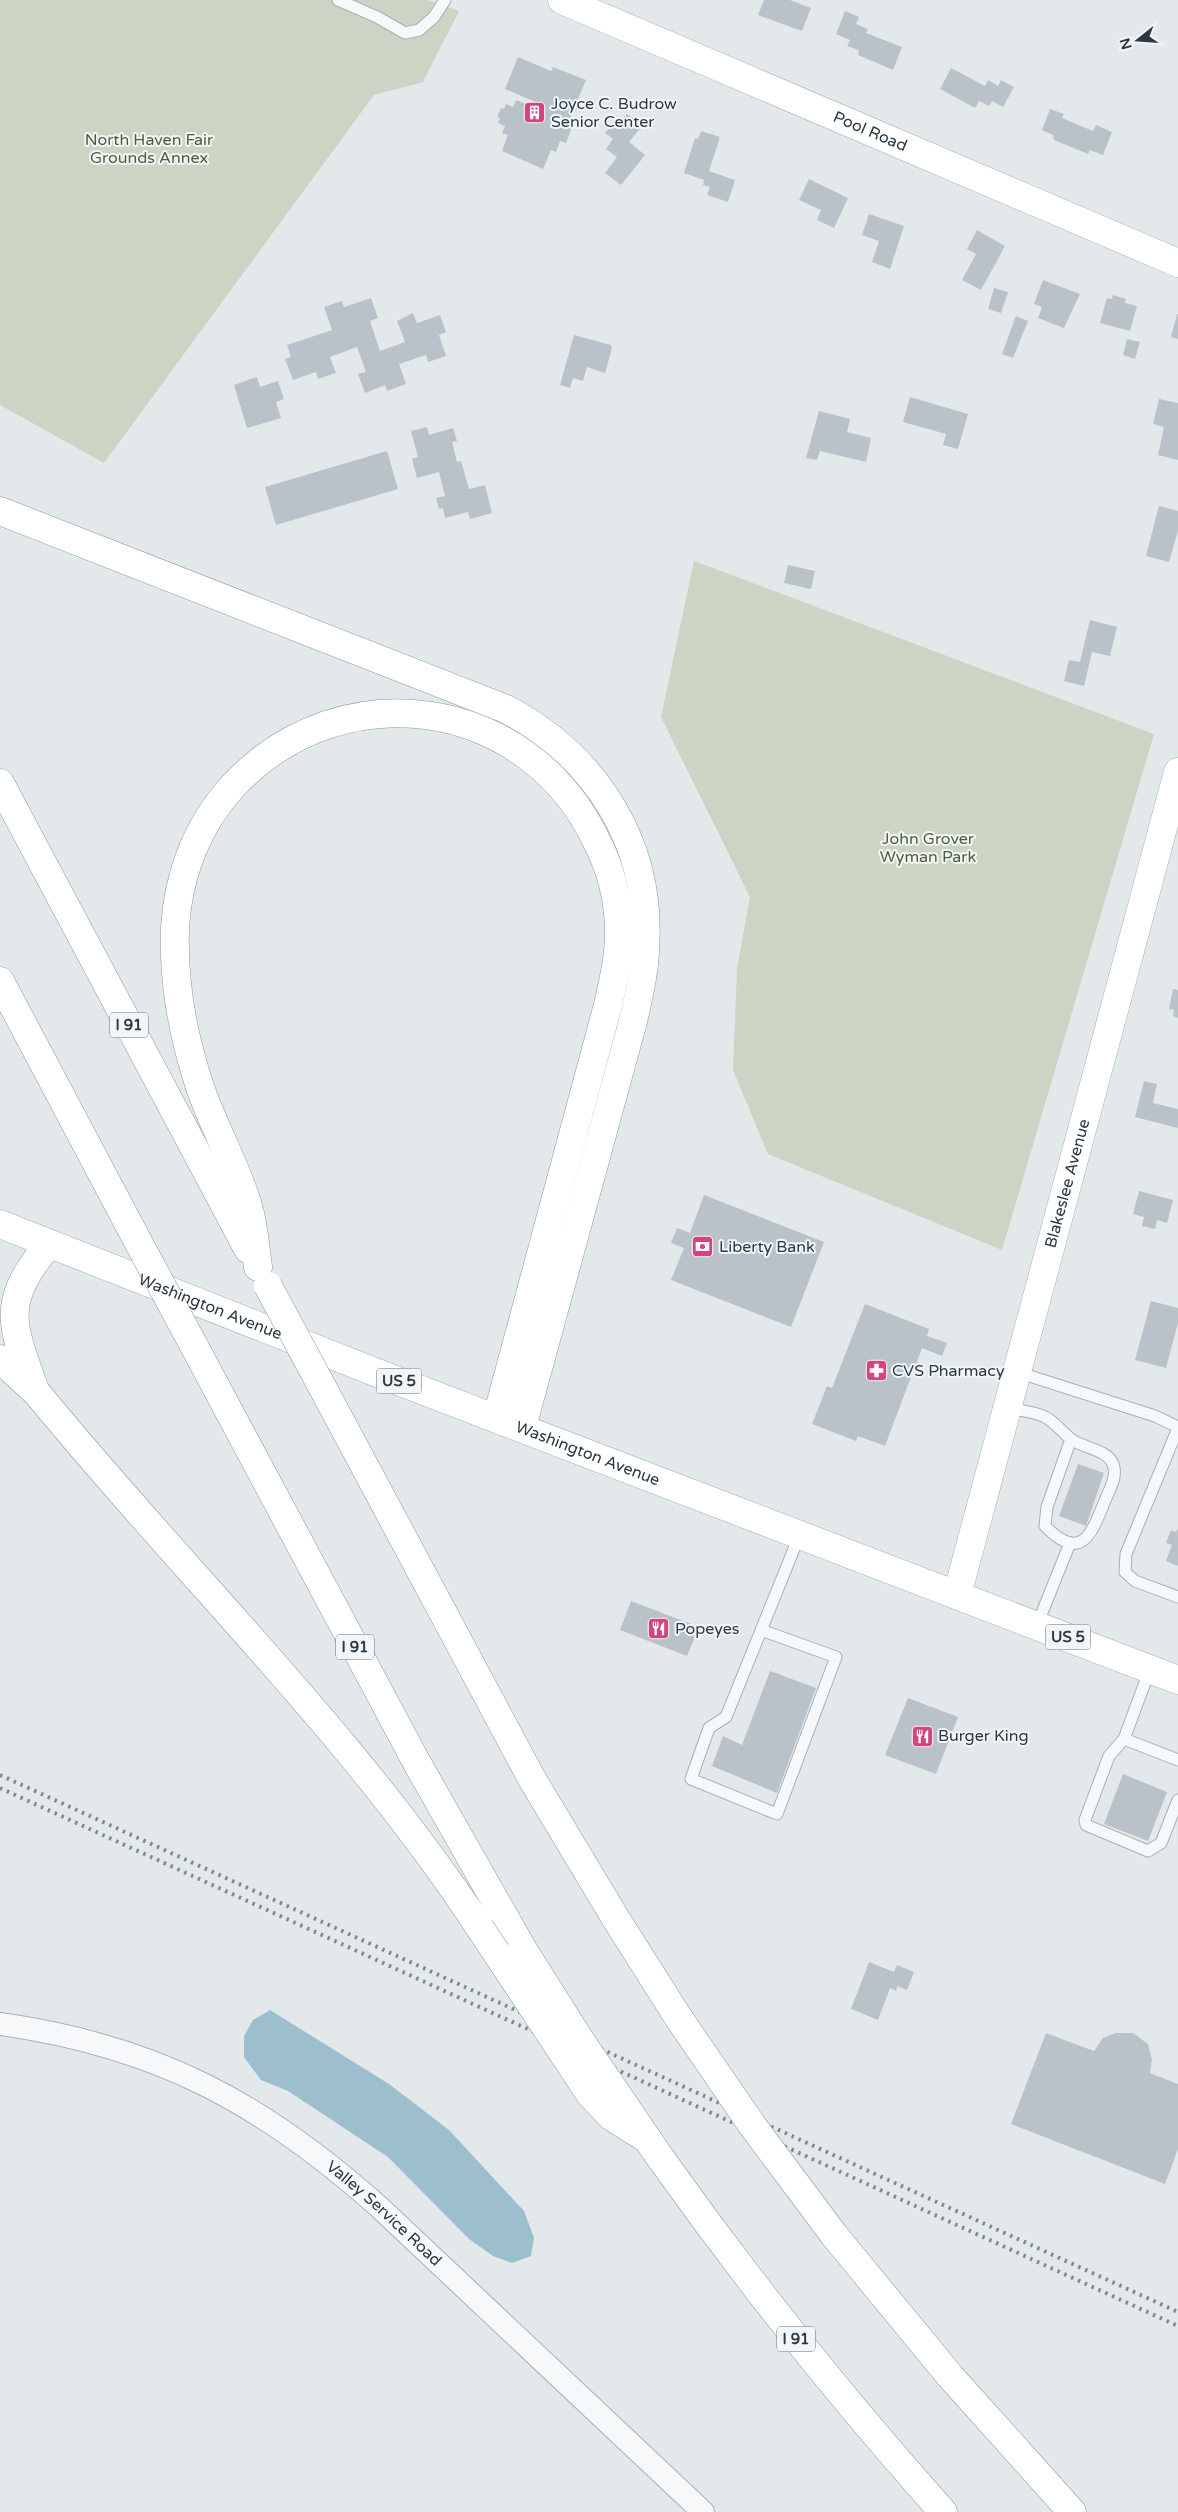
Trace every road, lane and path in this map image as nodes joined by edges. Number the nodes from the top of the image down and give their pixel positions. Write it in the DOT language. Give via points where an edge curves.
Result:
graph roads {
  1 [pos="338,0"];
  2 [pos="445,0"];
  3 [pos="562,0"];
  4 [pos="1178,263"];
  5 [pos="0,511"];
  6 [pos="1178,772"];
  7 [pos="0,783"];
  8 [pos="0,982"];
  9 [pos="0,1224"];
  10 [pos="49,1244"];
  11 [pos="263,1276"];
  12 [pos="0,1359"];
  13 [pos="1017,1372"];
  14 [pos="36,1394"];
  15 [pos="1007,1408"];
  16 [pos="497,1418"];
  17 [pos="522,1427"];
  18 [pos="1178,1428"];
  19 [pos="1071,1439"];
  20 [pos="800,1534"];
  21 [pos="1070,1542"];
  22 [pos="957,1595"];
  23 [pos="1178,1597"];
  24 [pos="1037,1625"];
  25 [pos="761,1630"];
  26 [pos="1150,1669"];
  27 [pos="1178,1680"];
  28 [pos="1124,1739"];
  29 [pos="1178,1760"];
  30 [pos="1178,1800"];
  31 [pos="0,2024"];
  32 [pos="653,2148"];
  33 [pos="702,2512"];
  34 [pos="943,2512"];
  35 [pos="1072,2512"];
  1 -- 2 [label="lane" via="405,32 419,30 434,17"];
  3 -- 4 [label="main road, Pool Road"];
  5 -- 17 [label="main road" via="506,709 539,728 564,748 593,780 615,812 631,847 642,886 646,928 643,970 629,1035"];
  6 -- 13 [label="main road, Blakeslee Avenue"];
  7 -- 11 [label="main road, I 91"];
  8 -- 32 [label="main road, I 91, bridge" via="416,1763 522,1948"];
  9 -- 10 [label="main road, Washington Avenue / US 5"];
  10 -- 14 [label="main road" via="24,1279 15,1311 18,1344"];
  10 -- 16 [label="main road, Washington Avenue / US 5"];
  11 -- 16 [label="main road" via="248,1207 200,1087 179,997 175,926 182,883 194,845 212,812 242,777 279,747 314,729 359,716 401,712 446,718 486,732 538,763 578,806 606,861 619,933 608,1005"];
  11 -- 35 [label="main road, I 91, bridge" via="532,1780 678,2016 752,2125 834,2235 950,2376"];
  12 -- 14 [label="main road"];
  13 -- 15 [label="main road, Blakeslee Avenue"];
  13 -- 18 [label="lane" via="1155,1416"];
  14 -- 32 [label="main road, bridge" via="368,1774 422,1843 586,2089 612,2117"];
  15 -- 19 [label="lane" via="1044,1416"];
  15 -- 22 [label="main road, Blakeslee Avenue"];
  16 -- 17 [label="main road, Washington Avenue / US 5"];
  17 -- 20 [label="main road, Washington Avenue / US 5"];
  18 -- 23 [label="lane" via="1126,1554 1125,1572 1135,1581"];
  19 -- 21 [label="lane" via="1047,1507 1045,1526 1054,1536"];
  19 -- 21 [label="lane" via="1103,1454 1112,1462 1116,1475 1092,1533 1083,1542"];
  20 -- 22 [label="main road, Washington Avenue / US 5"];
  20 -- 25 [label="lane"];
  21 -- 24 [label="lane"];
  22 -- 24 [label="main road, Washington Avenue / US 5"];
  24 -- 26 [label="main road, Washington Avenue / US 5"];
  25 -- 25 [label="lane" via="726,1717 709,1728 691,1779 777,1814 836,1657"];
  26 -- 27 [label="main road, Washington Avenue / US 5"];
  26 -- 28 [label="lane"];
  28 -- 29 [label="lane"];
  28 -- 30 [label="lane" via="1109,1756 1086,1824 1148,1851 1161,1843"];
  31 -- 33 [label="street, Valley Service Road" via="73,2037 152,2061 215,2088 291,2134 378,2206"];
  32 -- 34 [label="main road, I 91" via="796,2339"];
}
